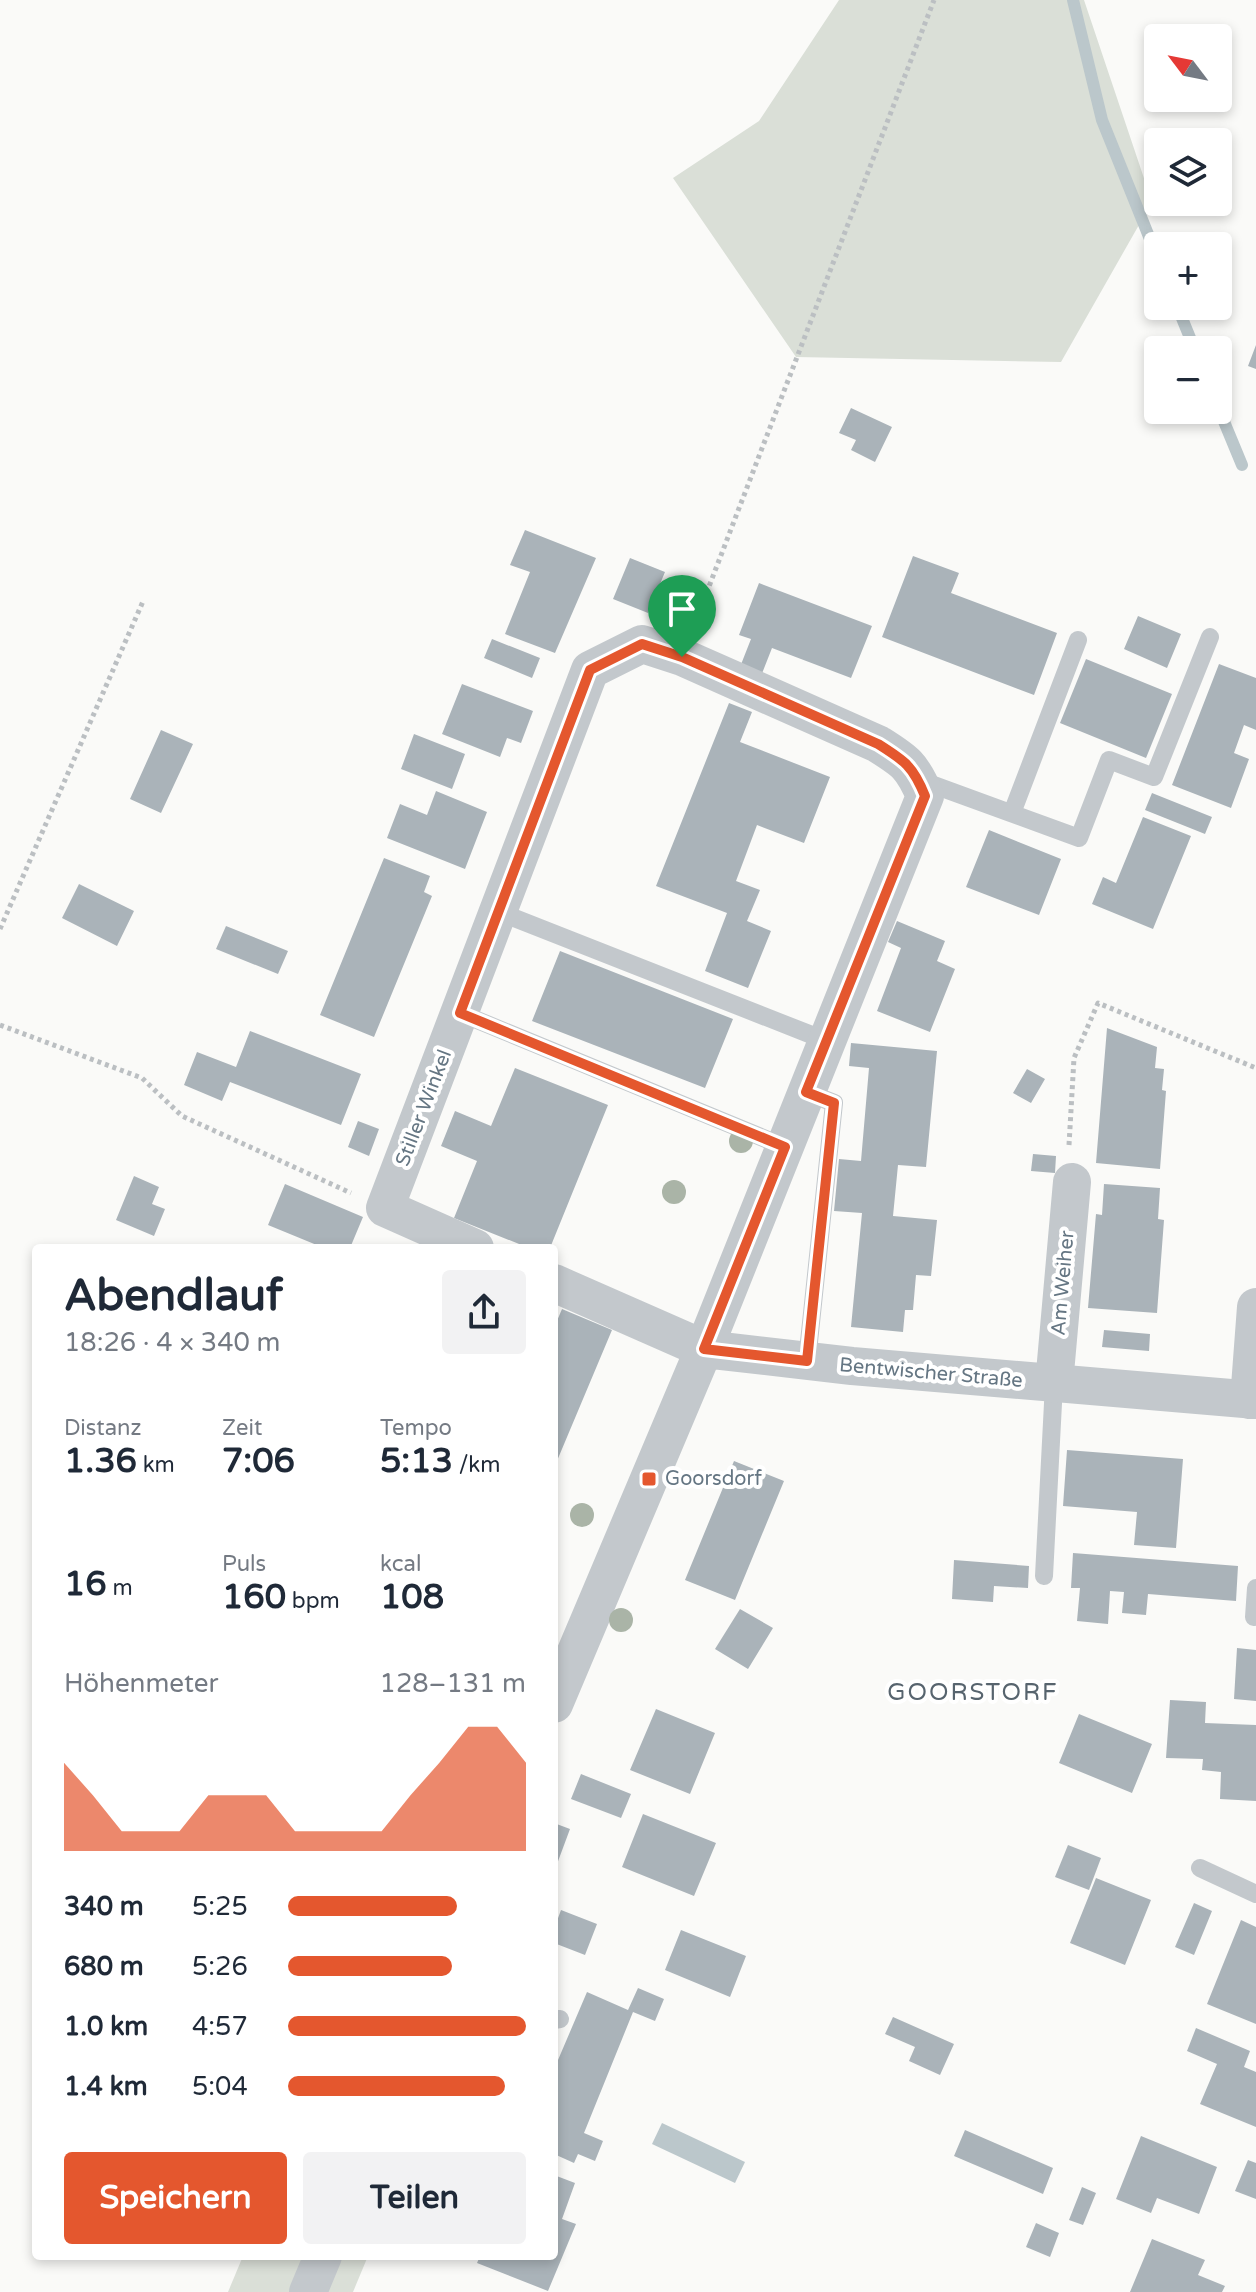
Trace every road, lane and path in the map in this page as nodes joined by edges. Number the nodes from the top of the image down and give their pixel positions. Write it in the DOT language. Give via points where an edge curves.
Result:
graph roads {
  1 [pos="934,0"];
  2 [pos="144,599"];
  3 [pos="1210,637"];
  4 [pos="1078,640"];
  5 [pos="682,657"];
  6 [pos="918,779"];
  7 [pos="1012,813"];
  8 [pos="499,912"];
  9 [pos="0,929"];
  10 [pos="460,1013"];
  11 [pos="0,1025"];
  12 [pos="827,1041"];
  13 [pos="1256,1068"];
  14 [pos="806,1092"];
  15 [pos="785,1147"];
  16 [pos="1072,1182"];
  17 [pos="385,1208"];
  18 [pos="466,1244"];
  19 [pos="558,1285"];
  20 [pos="1256,1307"];
  21 [pos="704,1349"];
  22 [pos="807,1361"];
  23 [pos="1054,1384"];
  24 [pos="1252,1400"];
  25 [pos="1044,1576"];
  26 [pos="1256,1588"];
  27 [pos="1254,1617"];
  28 [pos="558,1695"];
  29 [pos="1200,1868"];
  30 [pos="1256,1894"];
  31 [pos="321,2260"];
  32 [pos="308,2292"];
  1 -- 5 [label="path"];
  2 -- 9 [label="path"];
  3 -- 7 [label="lane" via="1154,777 1109,760 1079,838"];
  4 -- 7 [label="lane"];
  5 -- 6 [label="street, Stiller Winkel" via="878,744 906,761"];
  5 -- 8 [label="street, Stiller Winkel" via="642,644 590,670"];
  6 -- 7 [label="lane"];
  6 -- 12 [label="street" via="925,796"];
  8 -- 10 [label="street, Stiller Winkel"];
  8 -- 12 [label="lane"];
  10 -- 15 [label="lane"];
  10 -- 17 [label="street, Stiller Winkel"];
  11 -- 17 [label="path" via="142,1078 182,1116"];
  12 -- 14 [label="street"];
  13 -- 16 [label="path" via="1098,1003 1074,1058 1068,1163"];
  14 -- 15 [label="street"];
  14 -- 22 [label="lane" via="834,1103"];
  15 -- 21 [label="street"];
  16 -- 23 [label="street, Am Weiher"];
  17 -- 18 [label="street"];
  19 -- 21 [label="street"];
  20 -- 24 [label="street"];
  21 -- 22 [label="street, Bentwischer Straße"];
  21 -- 28 [label="street"];
  22 -- 23 [label="street, Bentwischer Straße"];
  23 -- 24 [label="street, Bentwischer Straße"];
  23 -- 25 [label="lane"];
  26 -- 27 [label="lane"];
  29 -- 30 [label="lane"];
  31 -- 32 [label="street"];
}
